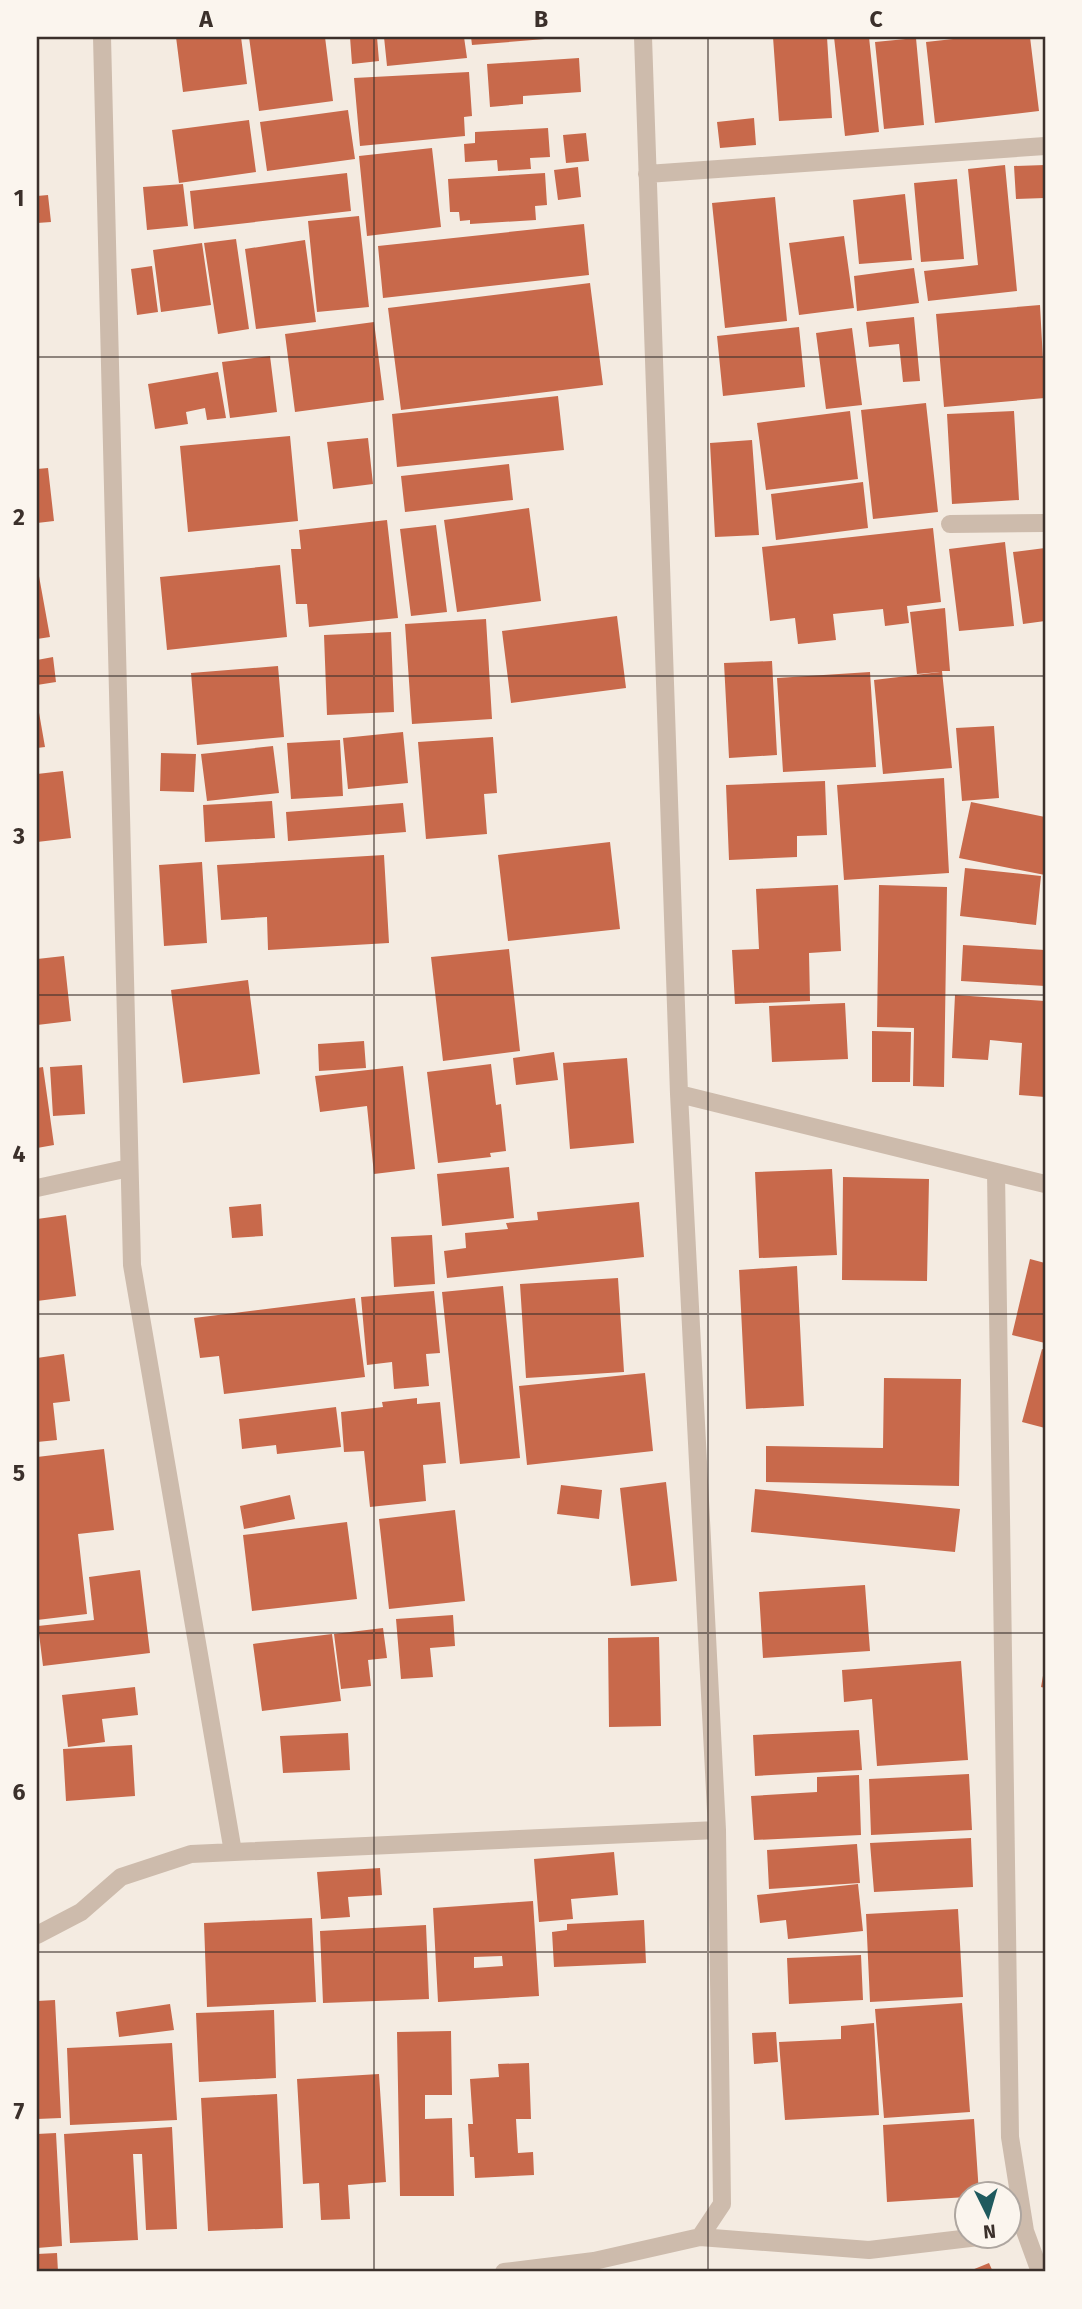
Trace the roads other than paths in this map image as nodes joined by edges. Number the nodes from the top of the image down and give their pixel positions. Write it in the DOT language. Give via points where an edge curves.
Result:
graph roads {
  1 [pos="102,37"];
  2 [pos="642,37"];
  3 [pos="1045,146"];
  4 [pos="647,174"];
  5 [pos="1045,523"];
  6 [pos="950,524"];
  7 [pos="678,1094"];
  8 [pos="129,1168"];
  9 [pos="996,1172"];
  10 [pos="1044,1180"];
  11 [pos="37,1188"];
  12 [pos="717,1830"];
  13 [pos="233,1852"];
  14 [pos="37,1935"];
  15 [pos="1013,2180"];
  16 [pos="700,2237"];
  17 [pos="953,2239"];
  18 [pos="1023,2242"];
  19 [pos="505,2272"];
  20 [pos="1040,2272"];
  1 -- 8 [label="street"];
  2 -- 4 [label="street"];
  3 -- 4 [label="street"];
  4 -- 7 [label="street"];
  5 -- 6 [label="street"];
  7 -- 9 [label="street"];
  7 -- 12 [label="street"];
  8 -- 11 [label="street"];
  8 -- 13 [label="street" via="132,1265"];
  9 -- 10 [label="street"];
  9 -- 15 [label="street"];
  12 -- 13 [label="street"];
  12 -- 16 [label="street" via="722,2204"];
  13 -- 14 [label="street" via="191,1854 121,1877 81,1912"];
  16 -- 17 [label="street" via="869,2250"];
  16 -- 19 [label="street" via="594,2261"];
  18 -- 20 [label="street"];
}
